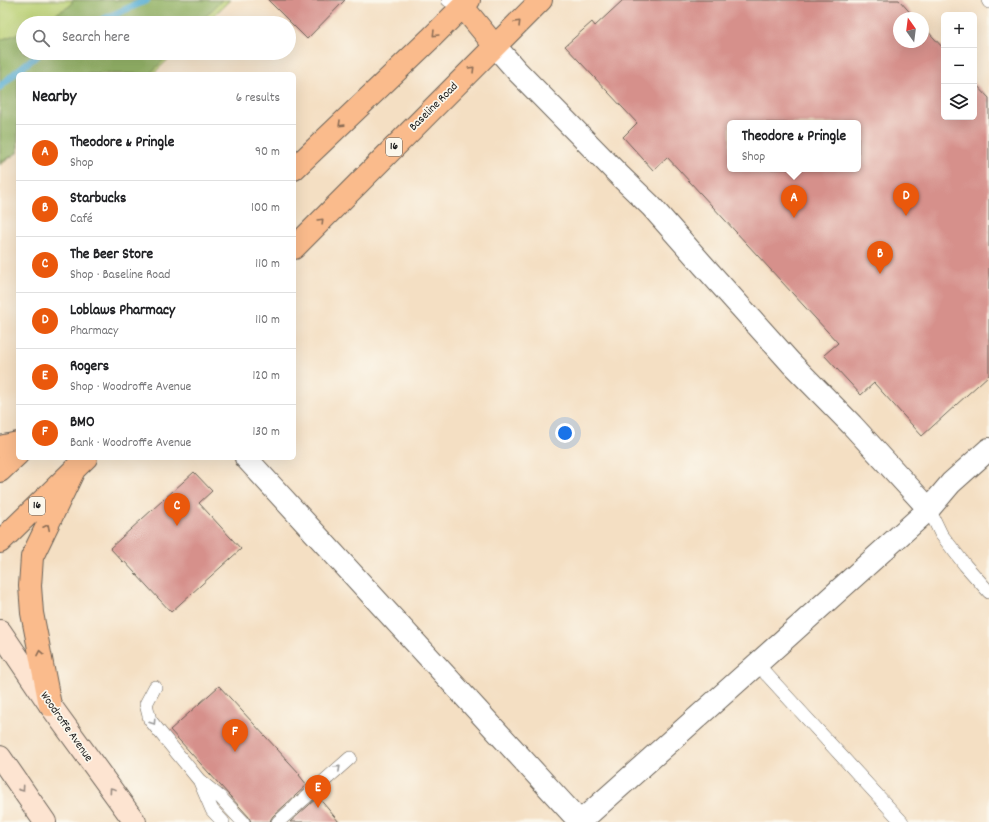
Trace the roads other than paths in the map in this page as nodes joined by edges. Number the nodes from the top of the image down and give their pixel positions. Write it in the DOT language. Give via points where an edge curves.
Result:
graph roads {
  1 [pos="541,0"];
  2 [pos="460,2"];
  3 [pos="495,46"];
  4 [pos="296,167"];
  5 [pos="296,246"];
  6 [pos="16,444"];
  7 [pos="0,448"];
  8 [pos="989,448"];
  9 [pos="16,456"];
  10 [pos="248,460"];
  11 [pos="80,464"];
  12 [pos="0,471"];
  13 [pos="929,509"];
  14 [pos="0,542"];
  15 [pos="989,592"];
  16 [pos="0,631"];
  17 [pos="757,664"];
  18 [pos="155,687"];
  19 [pos="50,705"];
  20 [pos="0,757"];
  21 [pos="350,758"];
  22 [pos="199,780"];
  23 [pos="45,822"];
  24 [pos="134,822"];
  25 [pos="223,822"];
  26 [pos="243,822"];
  27 [pos="278,822"];
  28 [pos="580,822"];
  29 [pos="902,822"];
  3 -- 1 [label="main road, Baseline Road / 16, one-way"];
  2 -- 3 [label="main road"];
  2 -- 4 [label="main road, one-way"];
  5 -- 3 [label="main road, Baseline Road / 16, one-way"];
  3 -- 13 [label="street" via="651,206 791,363"];
  6 -- 7 [label="main road"];
  8 -- 13 [label="street" via="951,483"];
  9 -- 12 [label="main road"];
  10 -- 28 [label="street"];
  11 -- 14 [label="main road, 16"];
  19 -- 11 [label="main road, one-way" via="32,613 32,556"];
  13 -- 15 [label="lane" via="941,534"];
  13 -- 17 [label="street"];
  16 -- 19 [label="main road, Woodroffe Avenue"];
  17 -- 28 [label="street"];
  17 -- 29 [label="lane"];
  18 -- 22 [label="lane, one-way" via="146,704 150,720"];
  24 -- 19 [label="main road, Woodroffe Avenue, one-way"];
  20 -- 23 [label="main road, one-way"];
  27 -- 21 [label="lane, one-way"];
  22 -- 25 [label="lane" via="212,810"];
  22 -- 26 [label="lane" via="220,796"];
}
